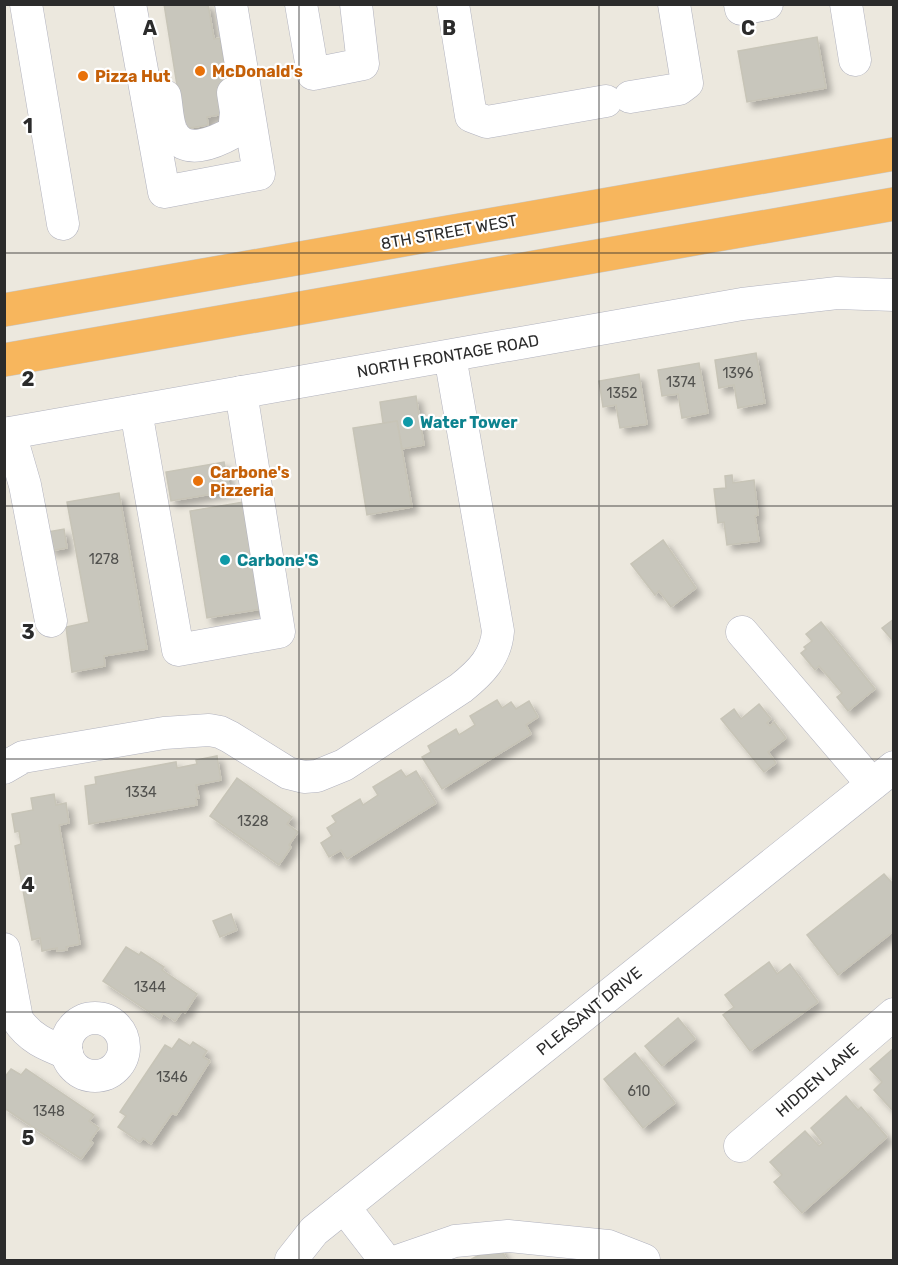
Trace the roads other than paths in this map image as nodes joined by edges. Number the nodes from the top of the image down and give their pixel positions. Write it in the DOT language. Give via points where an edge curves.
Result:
graph roads {
  1 [pos="26,4"];
  2 [pos="130,4"];
  3 [pos="148,4"];
  4 [pos="231,4"];
  5 [pos="301,4"];
  6 [pos="356,4"];
  7 [pos="453,4"];
  8 [pos="674,4"];
  9 [pos="740,4"];
  10 [pos="767,4"];
  11 [pos="846,4"];
  12 [pos="855,60"];
  13 [pos="894,154"];
  14 [pos="894,204"];
  15 [pos="63,224"];
  16 [pos="894,295"];
  17 [pos="4,310"];
  18 [pos="450,356"];
  19 [pos="4,360"];
  20 [pos="241,392"];
  21 [pos="136,411"];
  22 [pos="7,434"];
  23 [pos="51,621"];
  24 [pos="742,632"];
  25 [pos="4,768"];
  26 [pos="883,776"];
  27 [pos="4,949"];
  28 [pos="894,1014"];
  29 [pos="67,1053"];
  30 [pos="740,1146"];
  31 [pos="344,1207"];
  32 [pos="291,1260"];
  33 [pos="385,1260"];
  34 [pos="400,1260"];
  35 [pos="644,1260"];
  1 -- 15 [label="street"];
  2 -- 4 [label="street" via="164,192 260,174"];
  3 -- 4 [label="street" via="176,154 189,172 201,173 214,170 234,132 236,112 222,22"];
  5 -- 6 [label="street" via="313,74 363,64"];
  7 -- 8 [label="street" via="471,116 487,122 679,89 687,83"];
  9 -- 10 [label="street" via="741,9"];
  11 -- 12 [label="street"];
  13 -- 17 [label="highway, 8TH STREET WEST"];
  14 -- 19 [label="highway"];
  16 -- 18 [label="street, NORTH FRONTAGE ROAD" via="837,293 742,304"];
  18 -- 20 [label="street, NORTH FRONTAGE ROAD"];
  18 -- 25 [label="street" via="498,631 494,651 477,675 344,765 317,776 288,773 230,737 209,730 164,733 23,757"];
  20 -- 21 [label="street, NORTH FRONTAGE ROAD"];
  20 -- 21 [label="street" via="279,632 178,650"];
  21 -- 22 [label="street, NORTH FRONTAGE ROAD"];
  22 -- 23 [label="street" via="25,485"];
  24 -- 26 [label="street"];
  26 -- 31 [label="street, PLEASANT DRIVE"];
  27 -- 29 [label="street" via="17,1019 43,1044"];
  28 -- 30 [label="street, HIDDEN LANE"];
  31 -- 32 [label="street, PLEASANT DRIVE" via="314,1231"];
  31 -- 33 [label="street"];
  34 -- 35 [label="street" via="455,1241 508,1236 608,1246"];
}
